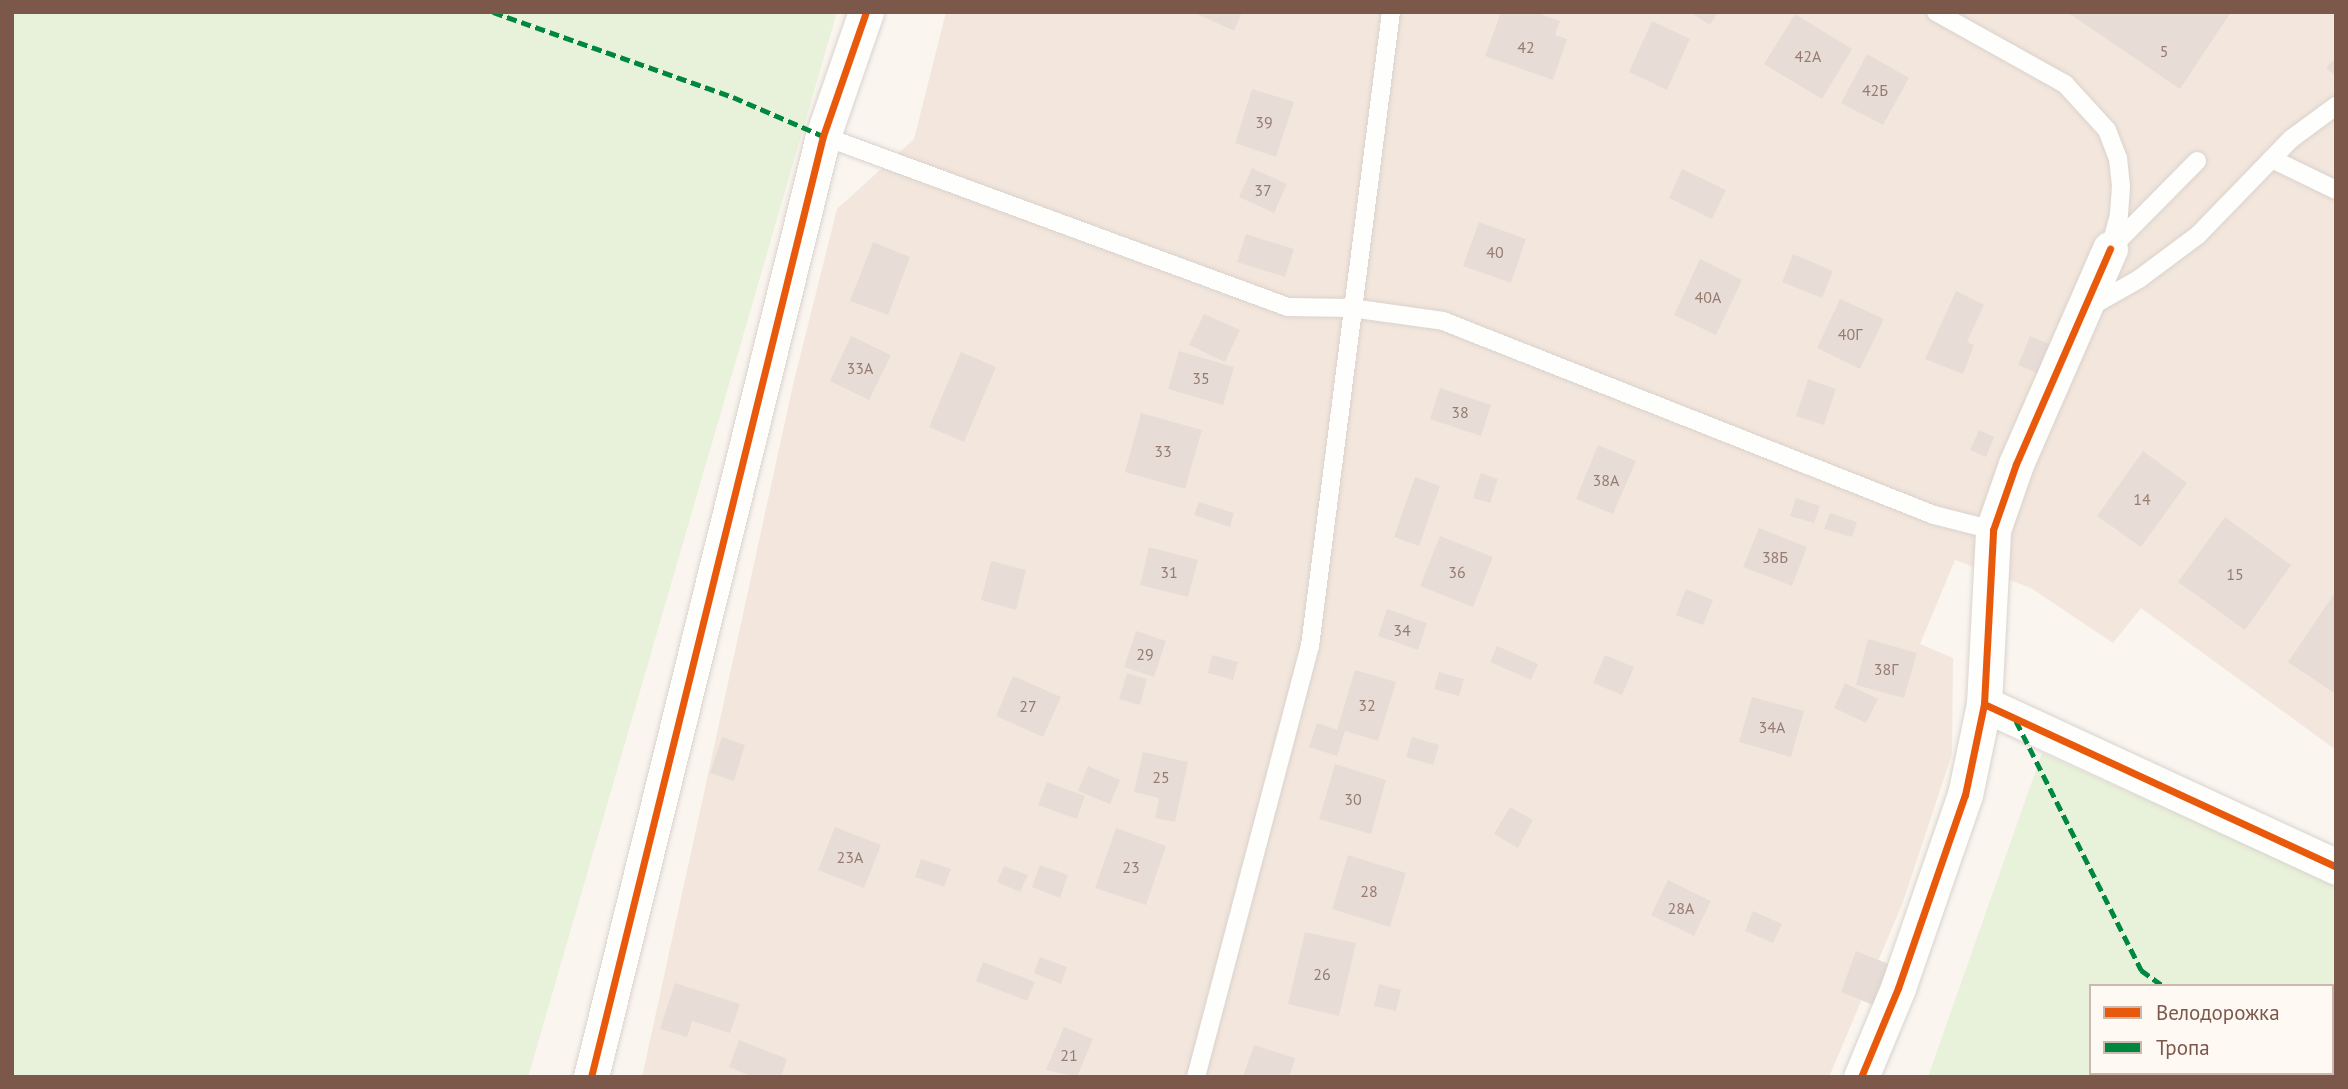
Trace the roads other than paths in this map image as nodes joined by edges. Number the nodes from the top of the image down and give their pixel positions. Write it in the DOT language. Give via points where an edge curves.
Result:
graph roads {
  1 [pos="866,12"];
  2 [pos="1391,12"];
  3 [pos="1936,12"];
  4 [pos="2336,106"];
  5 [pos="823,136"];
  6 [pos="2272,159"];
  7 [pos="2197,161"];
  8 [pos="2336,190"];
  9 [pos="2110,249"];
  10 [pos="1351,308"];
  11 [pos="2081,312"];
  12 [pos="1993,530"];
  13 [pos="1984,704"];
  14 [pos="2336,867"];
  15 [pos="591,1077"];
  16 [pos="1196,1077"];
  17 [pos="1861,1077"];
  1 -- 5 [label="street"];
  2 -- 10 [label="lane"];
  3 -- 9 [label="lane" via="2065,84 2107,130 2118,158 2121,186"];
  4 -- 6 [label="lane" via="2315,118"];
  5 -- 10 [label="lane" via="1287,307"];
  5 -- 15 [label="street"];
  6 -- 8 [label="lane"];
  6 -- 11 [label="lane" via="2182,248"];
  7 -- 9 [label="lane"];
  9 -- 11 [label="street"];
  10 -- 12 [label="lane" via="1443,321 1934,515"];
  10 -- 16 [label="lane" via="1310,646"];
  11 -- 12 [label="street"];
  12 -- 13 [label="street"];
  13 -- 14 [label="street"];
  13 -- 17 [label="street" via="1965,795"];
}
